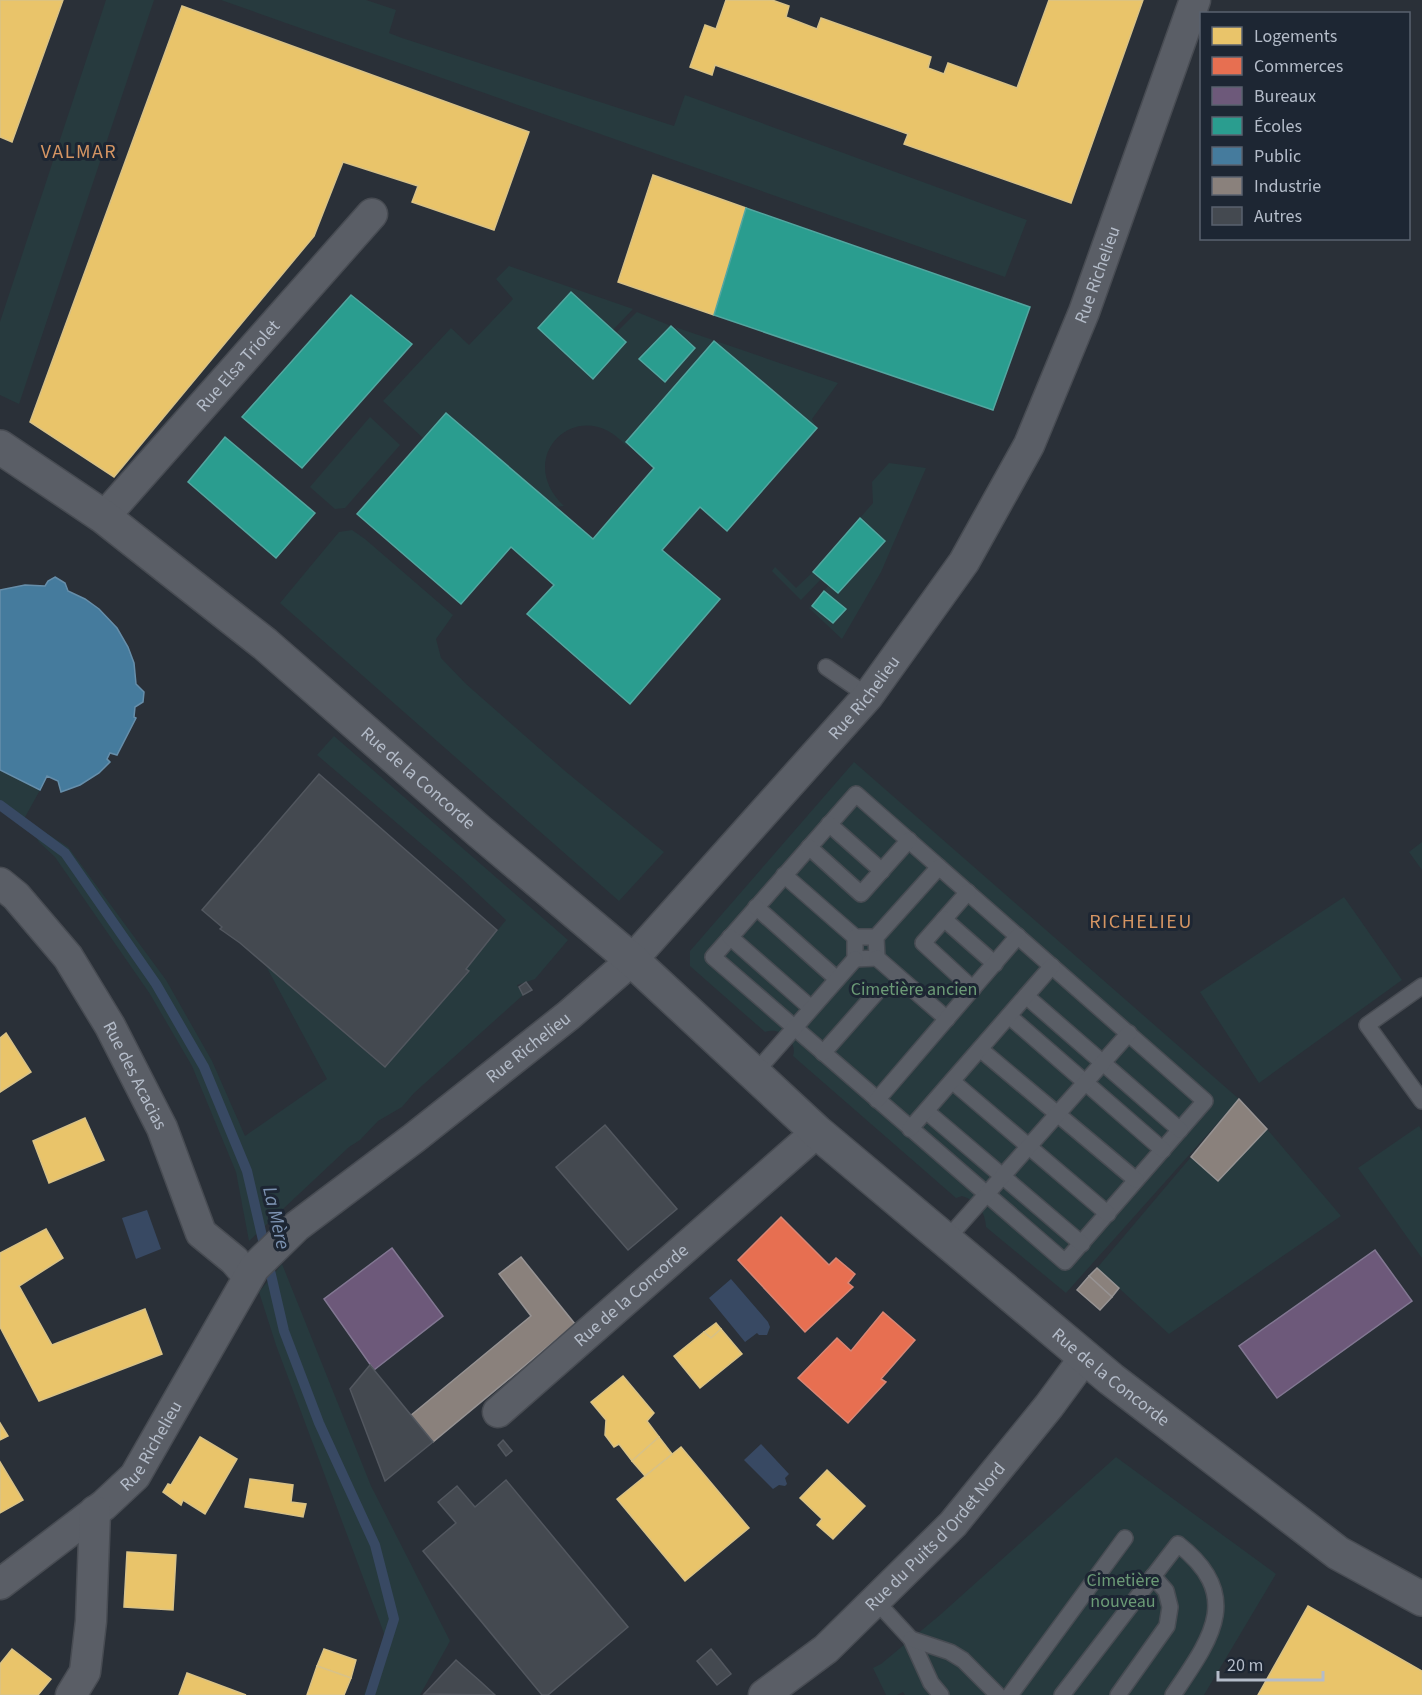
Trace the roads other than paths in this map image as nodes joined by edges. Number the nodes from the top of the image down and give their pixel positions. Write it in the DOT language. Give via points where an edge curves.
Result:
graph roads {
  1 [pos="1194,0"];
  2 [pos="372,214"];
  3 [pos="0,447"];
  4 [pos="104,517"];
  5 [pos="826,667"];
  6 [pos="868,696"];
  7 [pos="829,824"];
  8 [pos="909,840"];
  9 [pos="809,847"];
  10 [pos="939,867"];
  11 [pos="882,871"];
  12 [pos="784,875"];
  13 [pos="0,884"];
  14 [pos="968,892"];
  15 [pos="756,907"];
  16 [pos="944,919"];
  17 [pos="1018,936"];
  18 [pos="730,937"];
  19 [pos="855,937"];
  20 [pos="876,937"];
  21 [pos="877,958"];
  22 [pos="855,959"];
  23 [pos="632,960"];
  24 [pos="995,964"];
  25 [pos="1052,966"];
  26 [pos="837,979"];
  27 [pos="1422,986"];
  28 [pos="973,989"];
  29 [pos="876,993"];
  30 [pos="1026,996"];
  31 [pos="811,1008"];
  32 [pos="1009,1016"];
  33 [pos="947,1019"];
  34 [pos="794,1028"];
  35 [pos="1129,1033"];
  36 [pos="980,1049"];
  37 [pos="824,1053"];
  38 [pos="1103,1063"];
  39 [pos="754,1074"];
  40 [pos="952,1081"];
  41 [pos="1086,1082"];
  42 [pos="878,1100"];
  43 [pos="1422,1101"];
  44 [pos="926,1111"];
  45 [pos="1058,1114"];
  46 [pos="910,1129"];
  47 [pos="1180,1130"];
  48 [pos="817,1132"];
  49 [pos="1029,1147"];
  50 [pos="1163,1150"];
  51 [pos="1004,1176"];
  52 [pos="1136,1180"];
  53 [pos="987,1195"];
  54 [pos="1108,1214"];
  55 [pos="946,1240"];
  56 [pos="1082,1244"];
  57 [pos="251,1272"];
  58 [pos="1085,1357"];
  59 [pos="498,1412"];
  60 [pos="95,1511"];
  61 [pos="1125,1538"];
  62 [pos="1153,1576"];
  63 [pos="0,1584"];
  64 [pos="1422,1599"];
  65 [pos="875,1600"];
  66 [pos="911,1640"];
  67 [pos="71,1695"];
  68 [pos="764,1695"];
  69 [pos="941,1695"];
  70 [pos="998,1695"];
  71 [pos="1010,1695"];
  72 [pos="1062,1695"];
  73 [pos="1118,1695"];
  74 [pos="1173,1695"];
  1 -- 6 [label="street, Rue Richelieu" via="1084,312 1029,445 964,562"];
  2 -- 4 [label="street, Rue Elsa Triolet"];
  3 -- 4 [label="street, Rue de la Concorde"];
  4 -- 23 [label="street, Rue de la Concorde" via="265,644"];
  5 -- 6 [label="lane"];
  6 -- 23 [label="street, Rue Richelieu"];
  7 -- 8 [label="lane" via="856,794"];
  7 -- 9 [label="lane"];
  7 -- 11 [label="lane"];
  8 -- 10 [label="lane"];
  8 -- 11 [label="lane"];
  9 -- 11 [label="lane" via="861,894"];
  9 -- 12 [label="lane"];
  10 -- 14 [label="lane"];
  10 -- 20 [label="lane"];
  12 -- 15 [label="lane"];
  12 -- 19 [label="lane"];
  13 -- 57 [label="street, Rue des Acacias" via="16,896 68,957 110,1026 162,1128 201,1233"];
  14 -- 16 [label="lane"];
  14 -- 17 [label="lane"];
  15 -- 18 [label="lane"];
  15 -- 26 [label="lane"];
  16 -- 24 [label="lane"];
  16 -- 28 [label="lane" via="923,943"];
  17 -- 24 [label="lane"];
  17 -- 25 [label="lane"];
  18 -- 31 [label="lane"];
  18 -- 34 [label="lane" via="713,957"];
  19 -- 20 [label="lane"];
  19 -- 22 [label="lane"];
  20 -- 21 [label="lane"];
  21 -- 22 [label="lane"];
  21 -- 33 [label="lane"];
  22 -- 26 [label="lane"];
  23 -- 39 [label="street, Rue de la Concorde"];
  23 -- 57 [label="street, Rue Richelieu" via="569,1016 297,1226"];
  24 -- 28 [label="lane"];
  25 -- 30 [label="lane"];
  25 -- 35 [label="lane"];
  26 -- 31 [label="lane"];
  27 -- 43 [label="lane" via="1367,1025"];
  28 -- 33 [label="lane"];
  29 -- 37 [label="lane"];
  30 -- 32 [label="lane"];
  30 -- 38 [label="lane"];
  31 -- 34 [label="lane"];
  32 -- 36 [label="lane"];
  32 -- 41 [label="lane"];
  33 -- 42 [label="lane"];
  34 -- 37 [label="lane"];
  34 -- 39 [label="lane"];
  35 -- 38 [label="lane"];
  35 -- 47 [label="lane" via="1205,1101"];
  36 -- 40 [label="lane"];
  36 -- 45 [label="lane"];
  37 -- 42 [label="lane"];
  38 -- 41 [label="lane"];
  38 -- 47 [label="lane"];
  39 -- 48 [label="street, Rue de la Concorde"];
  40 -- 44 [label="lane"];
  40 -- 49 [label="lane"];
  41 -- 45 [label="lane"];
  41 -- 50 [label="lane"];
  42 -- 46 [label="lane"];
  44 -- 46 [label="lane"];
  44 -- 51 [label="lane"];
  45 -- 49 [label="lane"];
  45 -- 52 [label="lane"];
  46 -- 53 [label="lane"];
  47 -- 50 [label="lane"];
  48 -- 55 [label="street, Rue de la Concorde"];
  48 -- 59 [label="street, Rue de la Concorde"];
  49 -- 51 [label="lane"];
  49 -- 54 [label="lane"];
  50 -- 52 [label="lane"];
  51 -- 53 [label="lane"];
  51 -- 56 [label="lane"];
  52 -- 54 [label="lane"];
  53 -- 55 [label="lane"];
  53 -- 56 [label="lane" via="1065,1263"];
  54 -- 56 [label="lane"];
  55 -- 58 [label="street, Rue de la Concorde"];
  57 -- 60 [label="street, Rue Richelieu" via="135,1476"];
  58 -- 64 [label="street, Rue de la Concorde" via="1338,1553"];
  58 -- 65 [label="street, Rue du Puits d'Ordet Nord" via="953,1524"];
  60 -- 63 [label="street, Rue Richelieu"];
  60 -- 67 [label="street" via="85,1672"];
  61 -- 71 [label="lane"];
  62 -- 72 [label="lane"];
  62 -- 73 [label="lane" via="1166,1591 1170,1607 1167,1626"];
  62 -- 74 [label="lane" via="1178,1544 1205,1572 1216,1605 1214,1625 1205,1648"];
  65 -- 66 [label="lane"];
  65 -- 68 [label="street, Rue du Puits d'Ordet Nord" via="826,1649"];
  66 -- 69 [label="lane" via="931,1683"];
  66 -- 70 [label="lane" via="963,1660"];
}
